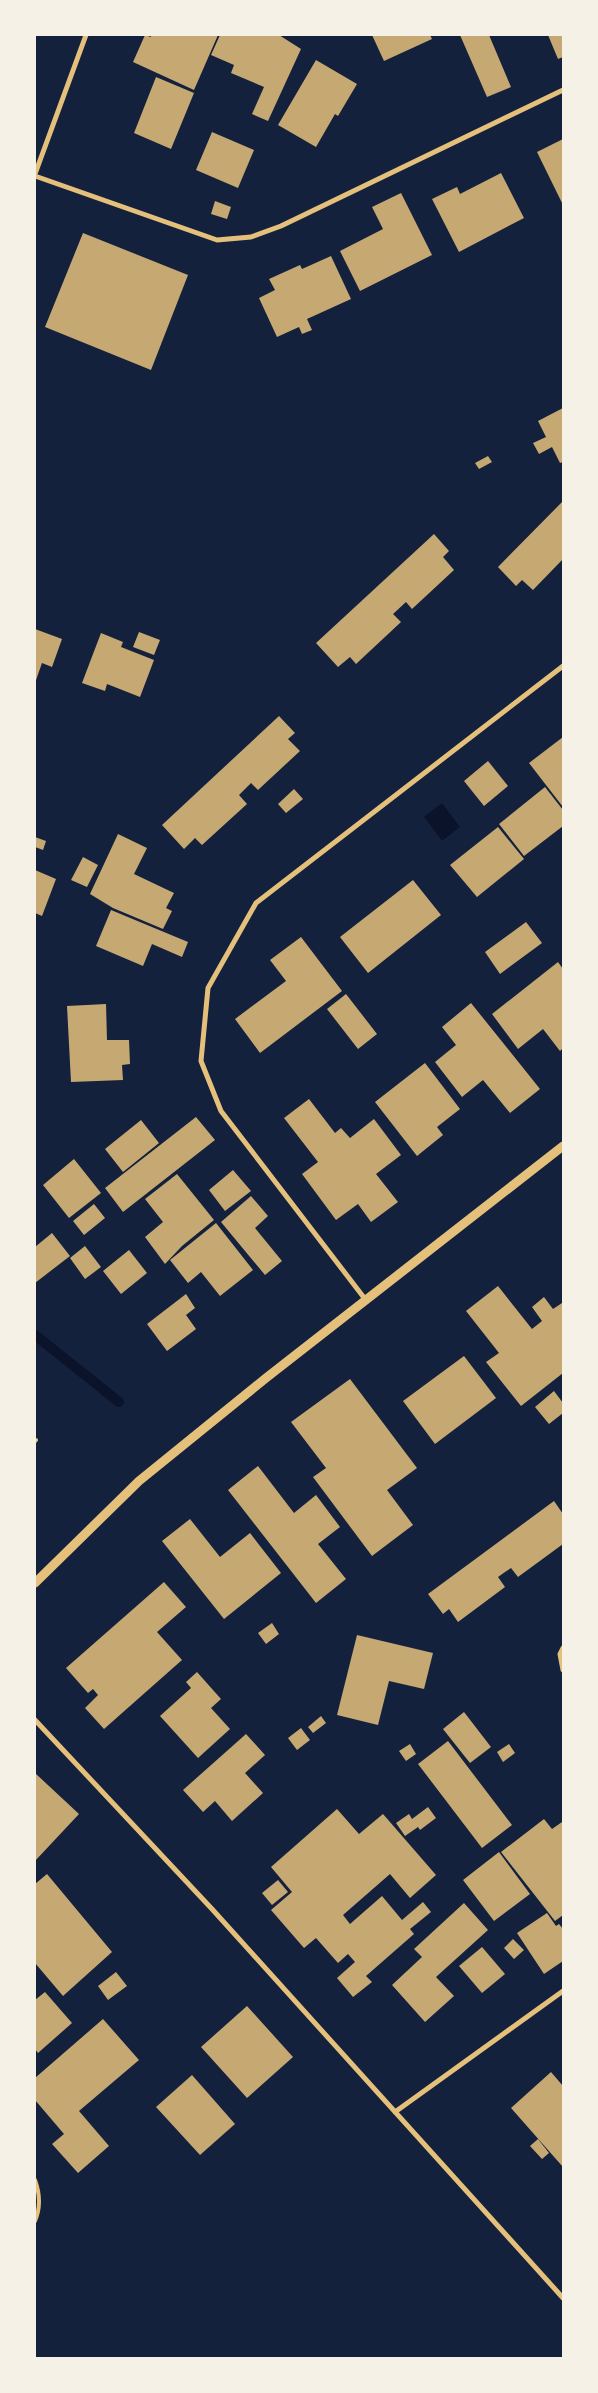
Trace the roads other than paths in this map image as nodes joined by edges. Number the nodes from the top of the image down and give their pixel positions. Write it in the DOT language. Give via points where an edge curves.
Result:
graph roads {
  1 [pos="86,35"];
  2 [pos="563,90"];
  3 [pos="35,175"];
  4 [pos="563,666"];
  5 [pos="563,1146"];
  6 [pos="365,1299"];
  7 [pos="35,1583"];
  8 [pos="563,1648"];
  9 [pos="563,1670"];
  10 [pos="36,1722"];
  11 [pos="563,1992"];
  12 [pos="395,2112"];
  13 [pos="35,2180"];
  14 [pos="35,2221"];
  15 [pos="563,2298"];
  1 -- 3 [label="street"];
  2 -- 3 [label="street" via="281,226 251,237 217,240"];
  4 -- 6 [label="street" via="256,903 208,988 201,1061 221,1111"];
  5 -- 6 [label="street"];
  6 -- 7 [label="street" via="139,1481"];
  8 -- 9 [label="street" via="560,1654"];
  10 -- 12 [label="street" via="212,1909"];
  11 -- 12 [label="street"];
  12 -- 15 [label="street"];
  13 -- 14 [label="lane" via="40,2210"];
}
